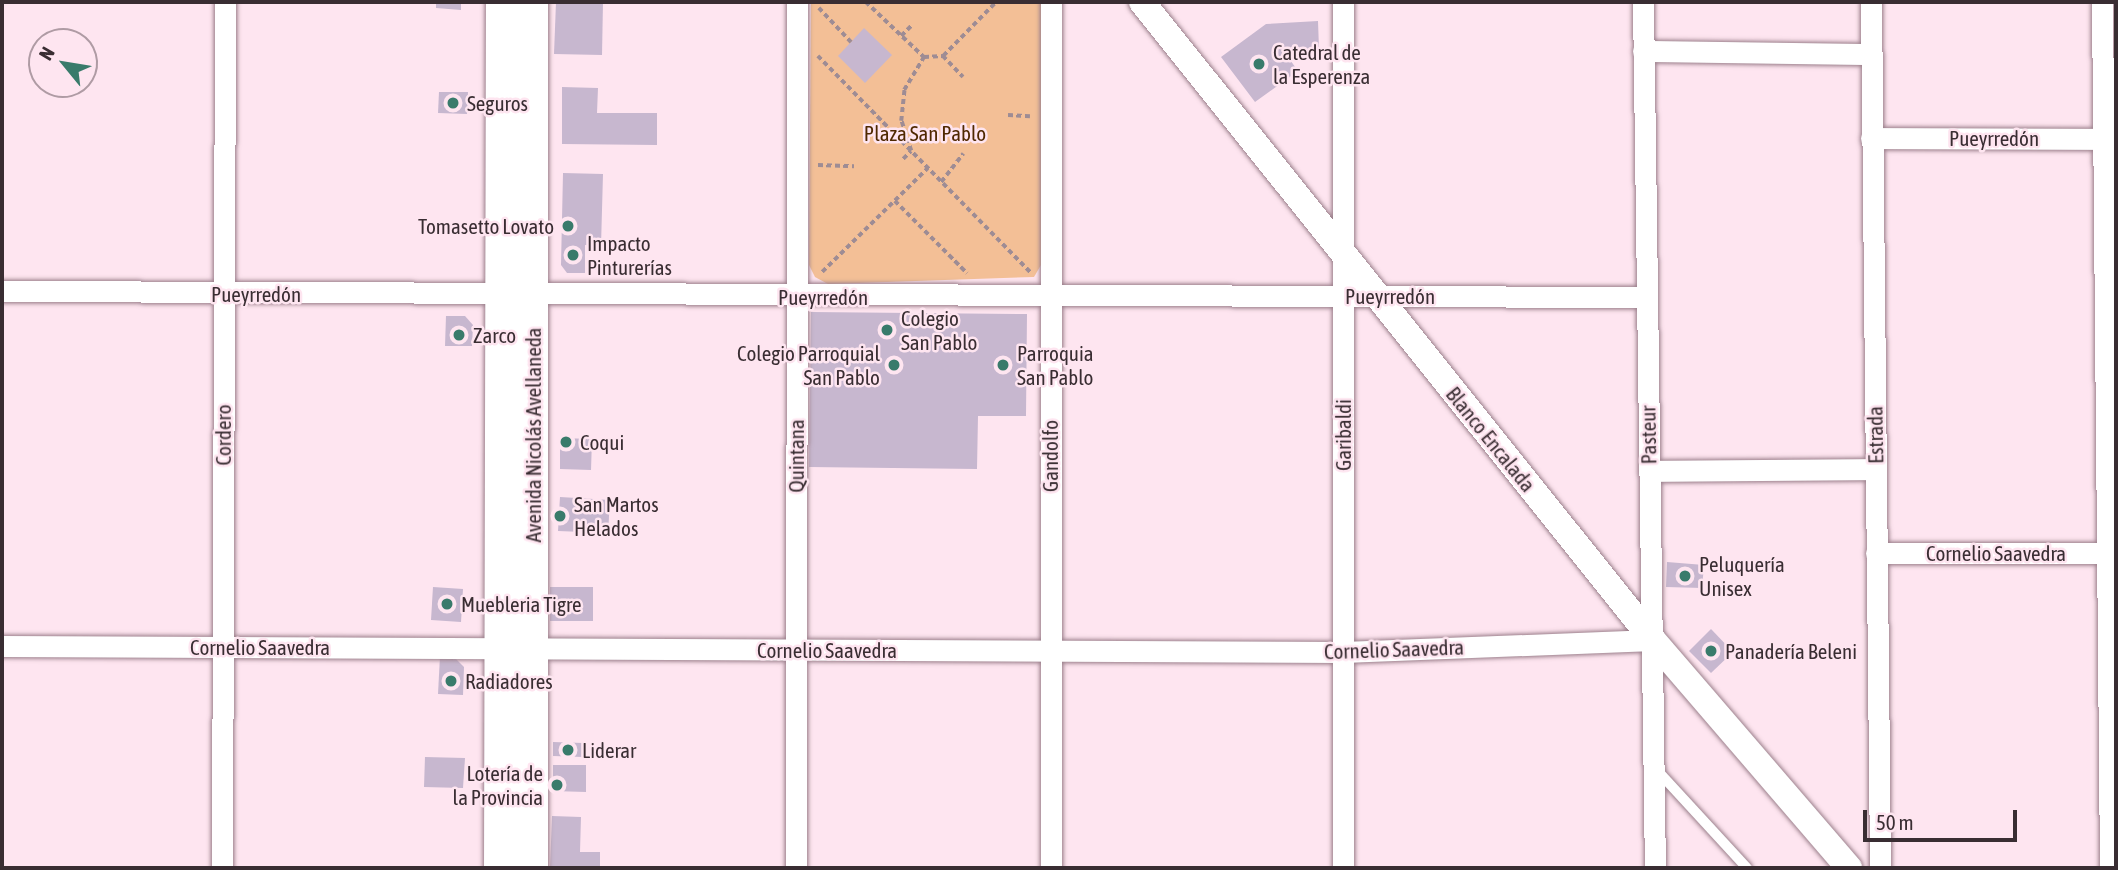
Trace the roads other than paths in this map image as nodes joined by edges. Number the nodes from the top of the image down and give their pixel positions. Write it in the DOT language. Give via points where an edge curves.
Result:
graph roads {
  1 [pos="225,2"];
  2 [pos="502,2"];
  3 [pos="532,2"];
  4 [pos="797,2"];
  5 [pos="1051,2"];
  6 [pos="1142,2"];
  7 [pos="1343,2"];
  8 [pos="1643,2"];
  9 [pos="1871,2"];
  10 [pos="2102,2"];
  11 [pos="1643,51"];
  12 [pos="1871,54"];
  13 [pos="1871,138"];
  14 [pos="2109,139"];
  15 [pos="1343,255"];
  16 [pos="2,292"];
  17 [pos="224,293"];
  18 [pos="501,295"];
  19 [pos="1052,295"];
  20 [pos="534,296"];
  21 [pos="1343,296"];
  22 [pos="1376,296"];
  23 [pos="1645,297"];
  24 [pos="796,298"];
  25 [pos="1875,469"];
  26 [pos="1649,471"];
  27 [pos="2110,553"];
  28 [pos="1876,554"];
  29 [pos="1653,640"];
  30 [pos="2,646"];
  31 [pos="223,647"];
  32 [pos="500,648"];
  33 [pos="532,648"];
  34 [pos="796,650"];
  35 [pos="1049,651"];
  36 [pos="1343,652"];
  37 [pos="1654,766"];
  38 [pos="222,868"];
  39 [pos="500,868"];
  40 [pos="532,868"];
  41 [pos="796,868"];
  42 [pos="1051,868"];
  43 [pos="1343,868"];
  44 [pos="1655,868"];
  45 [pos="1747,868"];
  46 [pos="1849,868"];
  47 [pos="1880,868"];
  48 [pos="2110,868"];
  1 -- 17 [label="street, Cordero"];
  2 -- 18 [label="main road, Avenida Nicolás Avellaneda"];
  3 -- 20 [label="main road, Avenida Nicolás Avellaneda"];
  4 -- 24 [label="street, Quintana"];
  5 -- 19 [label="street, Gandolfo"];
  6 -- 15 [label="street, Blanco Encalada"];
  7 -- 15 [label="street, Garibaldi"];
  8 -- 11 [label="street, Pasteur"];
  9 -- 12 [label="street, Estrada"];
  10 -- 14 [label="street"];
  11 -- 12 [label="street"];
  11 -- 23 [label="street, Pasteur"];
  12 -- 13 [label="street, Estrada"];
  13 -- 14 [label="street, Pueyrredón"];
  13 -- 25 [label="street, Estrada"];
  14 -- 27 [label="street"];
  15 -- 21 [label="street, Garibaldi"];
  15 -- 22 [label="street, Blanco Encalada"];
  16 -- 17 [label="street, Pueyrredón"];
  17 -- 18 [label="street, Pueyrredón"];
  17 -- 31 [label="street, Cordero"];
  18 -- 20 [label="street, Pueyrredón"];
  18 -- 32 [label="main road, Avenida Nicolás Avellaneda"];
  19 -- 21 [label="street, Pueyrredón"];
  19 -- 24 [label="street, Pueyrredón"];
  19 -- 35 [label="street, Gandolfo"];
  20 -- 24 [label="street, Pueyrredón"];
  20 -- 33 [label="main road, Avenida Nicolás Avellaneda"];
  21 -- 22 [label="street, Pueyrredón"];
  21 -- 36 [label="street, Garibaldi"];
  22 -- 23 [label="street, Pueyrredón"];
  22 -- 29 [label="street, Blanco Encalada"];
  23 -- 26 [label="street, Pasteur"];
  24 -- 34 [label="street, Quintana"];
  25 -- 26 [label="street"];
  25 -- 28 [label="street, Estrada"];
  26 -- 29 [label="street, Pasteur"];
  27 -- 28 [label="street, Cornelio Saavedra"];
  27 -- 48 [label="street"];
  28 -- 47 [label="street, Estrada"];
  29 -- 36 [label="street, Cornelio Saavedra"];
  29 -- 37 [label="street, Pasteur"];
  29 -- 46 [label="street, Blanco Encalada"];
  30 -- 31 [label="street, Cornelio Saavedra"];
  31 -- 32 [label="street, Cornelio Saavedra"];
  31 -- 38 [label="street, Cordero"];
  32 -- 33 [label="street, Cornelio Saavedra"];
  32 -- 39 [label="main road, Avenida Nicolás Avellaneda"];
  33 -- 34 [label="street, Cornelio Saavedra"];
  33 -- 40 [label="main road, Avenida Nicolás Avellaneda"];
  34 -- 35 [label="street, Cornelio Saavedra"];
  34 -- 41 [label="street, Quintana"];
  35 -- 36 [label="street, Cornelio Saavedra"];
  35 -- 42 [label="street, Gandolfo"];
  36 -- 43 [label="street, Garibaldi"];
  37 -- 44 [label="street, Pasteur"];
  37 -- 45 [label="lane"];
}
